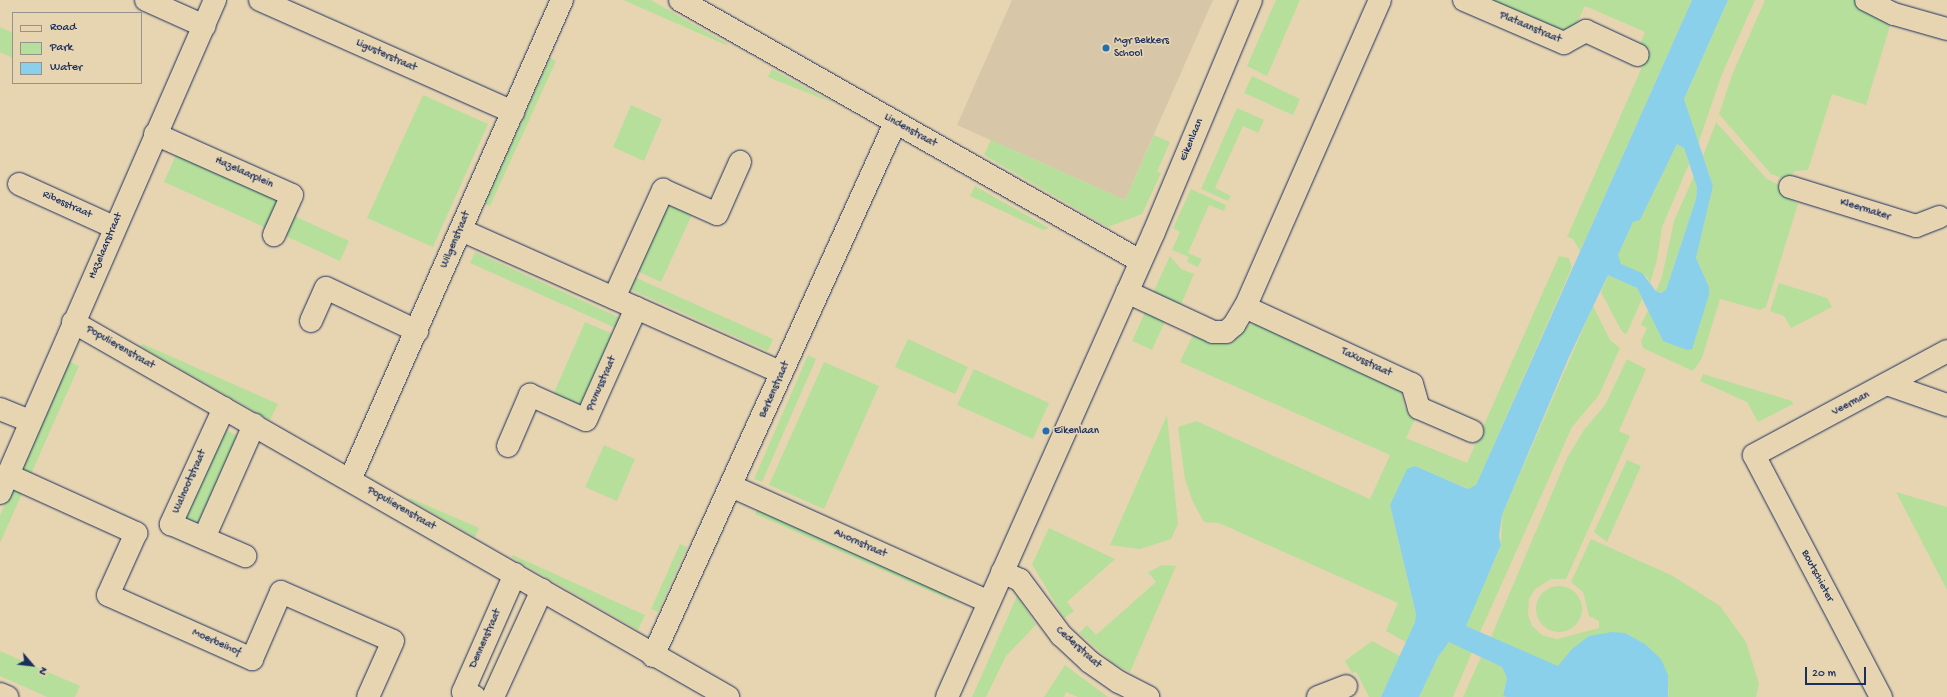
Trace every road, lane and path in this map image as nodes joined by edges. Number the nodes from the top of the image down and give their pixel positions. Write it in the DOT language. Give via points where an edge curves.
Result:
graph roads {
  1 [pos="146,0"];
  2 [pos="215,0"];
  3 [pos="260,0"];
  4 [pos="562,0"];
  5 [pos="680,0"];
  6 [pos="1251,0"];
  7 [pos="1380,0"];
  8 [pos="1464,0"];
  9 [pos="1866,0"];
  10 [pos="204,26"];
  11 [pos="1947,29"];
  12 [pos="1638,55"];
  13 [pos="513,112"];
  14 [pos="895,123"];
  15 [pos="155,134"];
  16 [pos="740,162"];
  17 [pos="19,184"];
  18 [pos="1790,187"];
  19 [pos="1944,220"];
  20 [pos="114,227"];
  21 [pos="461,230"];
  22 [pos="274,235"];
  23 [pos="1140,261"];
  24 [pos="1127,292"];
  25 [pos="614,298"];
  26 [pos="1245,307"];
  27 [pos="636,308"];
  28 [pos="311,321"];
  29 [pos="73,322"];
  30 [pos="417,331"];
  31 [pos="1947,351"];
  32 [pos="782,373"];
  33 [pos="1887,384"];
  34 [pos="1947,405"];
  35 [pos="0,408"];
  36 [pos="224,408"];
  37 [pos="29,421"];
  38 [pos="254,425"];
  39 [pos="1472,431"];
  40 [pos="508,446"];
  41 [pos="1754,455"];
  42 [pos="350,480"];
  43 [pos="4,484"];
  44 [pos="731,486"];
  45 [pos="204,538"];
  46 [pos="245,556"];
  47 [pos="1002,572"];
  48 [pos="515,574"];
  49 [pos="542,590"];
  50 [pos="989,602"];
  51 [pos="653,656"];
  52 [pos="1346,686"];
  53 [pos="0,694"];
  54 [pos="7,697"];
  55 [pos="368,697"];
  56 [pos="475,697"];
  57 [pos="493,697"];
  58 [pos="728,697"];
  59 [pos="947,697"];
  60 [pos="1148,697"];
  61 [pos="1318,697"];
  62 [pos="1881,697"];
  1 -- 10 [label="street"];
  2 -- 10 [label="street, Hazelaarstraat"];
  3 -- 13 [label="street, Ligusterstraat"];
  4 -- 13 [label="street, Wilgenstraat"];
  5 -- 14 [label="street, Lindenstraat"];
  6 -- 23 [label="street, Eikenlaan"];
  7 -- 26 [label="street"];
  8 -- 12 [label="street, Plataanstraat" via="1564,43 1586,31"];
  9 -- 11 [label="street" via="1894,14"];
  10 -- 15 [label="street, Hazelaarstraat"];
  13 -- 21 [label="street, Wilgenstraat"];
  14 -- 23 [label="street, Lindenstraat"];
  14 -- 32 [label="street, Berkenstraat"];
  15 -- 20 [label="street, Hazelaarstraat"];
  15 -- 22 [label="street, Hazelaarplein" via="292,195"];
  16 -- 25 [label="street" via="716,214 663,190"];
  17 -- 20 [label="street, Ribesstraat"];
  18 -- 19 [label="street, Kleermaker" via="1916,226"];
  20 -- 29 [label="street, Hazelaarstraat"];
  21 -- 25 [label="street"];
  21 -- 30 [label="street, Wilgenstraat"];
  23 -- 24 [label="street, Eikenlaan"];
  24 -- 26 [label="street" via="1213,332 1226,332 1234,325"];
  24 -- 47 [label="street, Eikenlaan"];
  25 -- 27 [label="street"];
  26 -- 39 [label="street, Taxusstraat" via="1412,384 1419,408"];
  27 -- 32 [label="street"];
  27 -- 40 [label="street, Prunusstraat" via="586,420 530,395"];
  28 -- 30 [label="street" via="326,288"];
  29 -- 36 [label="street, Populierenstraat"];
  29 -- 37 [label="street, Hazelaarstraat"];
  30 -- 42 [label="street, Wilgenstraat"];
  31 -- 33 [label="street, Veerman"];
  32 -- 44 [label="street, Berkenstraat"];
  33 -- 34 [label="street"];
  33 -- 41 [label="street, Veerman"];
  35 -- 37 [label="street"];
  36 -- 38 [label="street, Populierenstraat"];
  36 -- 45 [label="street, Walnootstraat" via="171,524"];
  37 -- 43 [label="street, Hazelaarstraat"];
  38 -- 42 [label="street, Populierenstraat"];
  38 -- 45 [label="street"];
  41 -- 62 [label="street, Boutschieter"];
  42 -- 48 [label="street, Populierenstraat"];
  43 -- 55 [label="street, Moerbeihof" via="136,533 108,595 252,659 281,592 394,641"];
  44 -- 50 [label="street, Ahornstraat"];
  44 -- 51 [label="street, Berkenstraat"];
  45 -- 46 [label="street, Walnootstraat"];
  47 -- 50 [label="street, Eikenlaan"];
  47 -- 60 [label="street, Cederstraat" via="1020,580 1061,635 1090,662 1119,682"];
  48 -- 49 [label="street, Populierenstraat"];
  48 -- 56 [label="street, Dennenstraat" via="463,692"];
  49 -- 51 [label="street, Populierenstraat"];
  49 -- 57 [label="street"];
  50 -- 59 [label="street, Eikenlaan"];
  51 -- 58 [label="street, Populierenstraat"];
  52 -- 61 [label="street"];
  53 -- 54 [label="street"];
}
